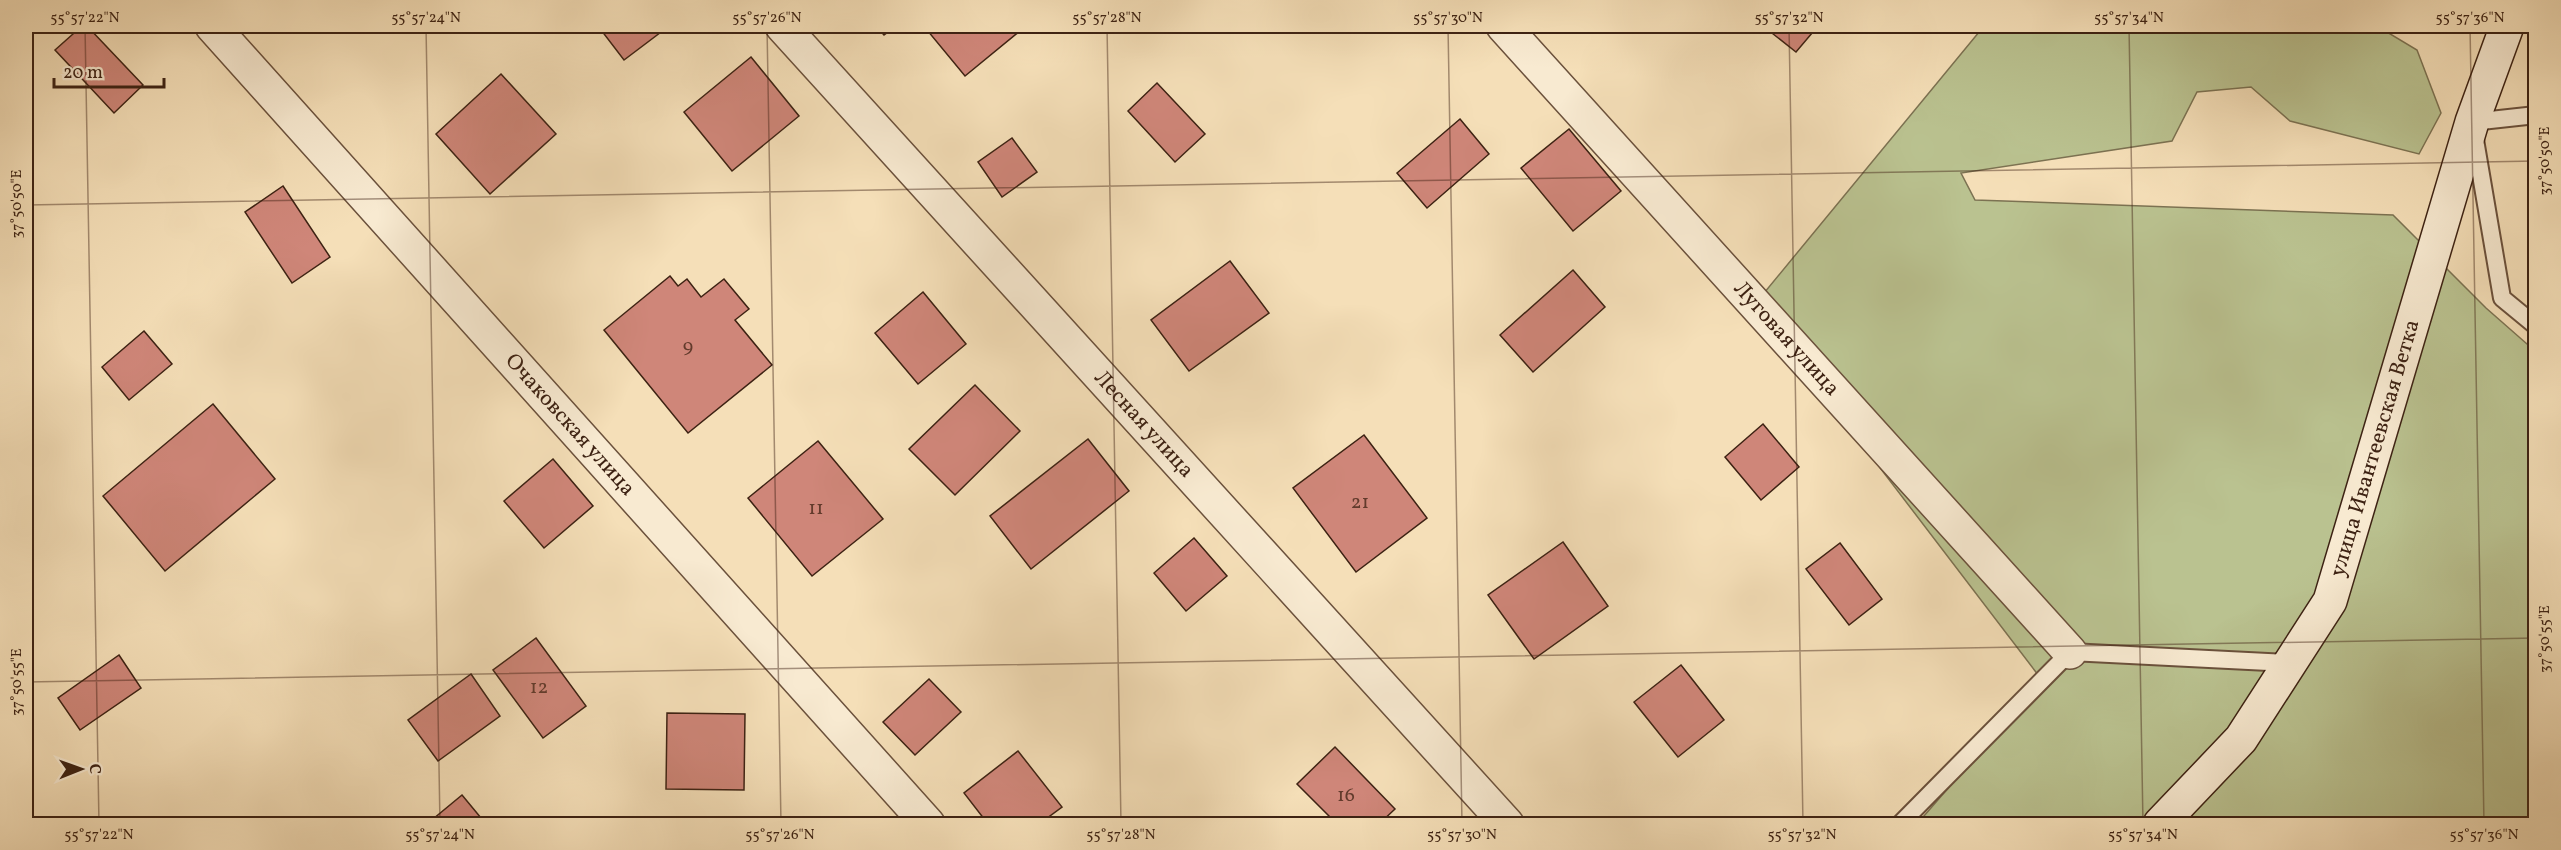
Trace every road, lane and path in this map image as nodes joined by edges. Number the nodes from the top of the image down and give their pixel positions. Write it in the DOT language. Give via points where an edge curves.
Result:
graph roads {
  1 [pos="212,26"];
  2 [pos="782,26"];
  3 [pos="1503,26"];
  4 [pos="2507,26"];
  5 [pos="2535,116"];
  6 [pos="2472,122"];
  7 [pos="2535,326"];
  8 [pos="2070,652"];
  9 [pos="2290,663"];
  10 [pos="928,825"];
  11 [pos="1507,825"];
  12 [pos="1900,825"];
  13 [pos="2160,825"];
  1 -- 10 [label="street, Очаковская улица"];
  2 -- 11 [label="street, Лесная улица"];
  3 -- 8 [label="street, Луговая улица"];
  4 -- 6 [label="street, улица Ивантеевская Ветка"];
  5 -- 6 [label="lane"];
  6 -- 7 [label="lane" via="2502,298"];
  6 -- 9 [label="street, улица Ивантеевская Ветка" via="2330,601"];
  8 -- 9 [label="lane"];
  8 -- 12 [label="lane"];
  9 -- 13 [label="street, улица Ивантеевская Ветка" via="2241,739"];
}
